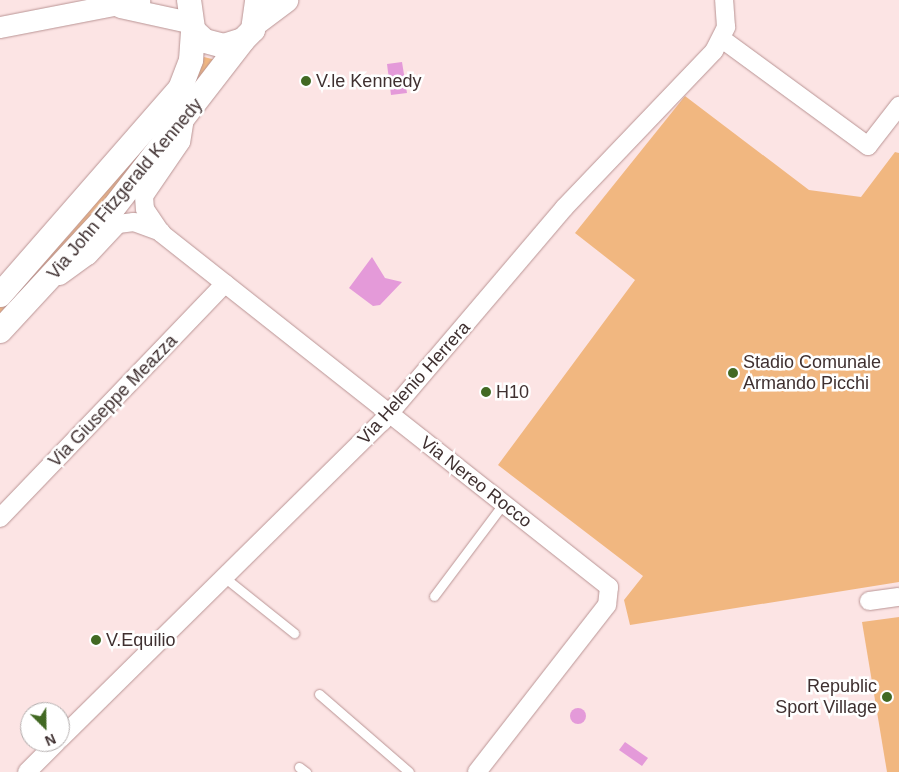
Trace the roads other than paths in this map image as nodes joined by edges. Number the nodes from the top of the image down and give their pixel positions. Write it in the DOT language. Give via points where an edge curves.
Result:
graph roads {
  1 [pos="139,0"];
  2 [pos="286,0"];
  3 [pos="724,0"];
  4 [pos="117,3"];
  5 [pos="190,17"];
  6 [pos="252,21"];
  7 [pos="0,27"];
  8 [pos="722,39"];
  9 [pos="899,106"];
  10 [pos="185,118"];
  11 [pos="162,233"];
  12 [pos="225,283"];
  13 [pos="39,291"];
  14 [pos="0,296"];
  15 [pos="0,331"];
  16 [pos="390,413"];
  17 [pos="503,504"];
  18 [pos="0,518"];
  19 [pos="224,578"];
  20 [pos="434,596"];
  21 [pos="899,597"];
  22 [pos="869,602"];
  23 [pos="294,633"];
  24 [pos="319,694"];
  25 [pos="70,729"];
  26 [pos="47,752"];
  27 [pos="27,772"];
  28 [pos="409,772"];
  29 [pos="476,772"];
  1 -- 4 [label="street"];
  2 -- 6 [label="main road"];
  3 -- 8 [label="street"];
  4 -- 5 [label="street"];
  4 -- 7 [label="street"];
  5 -- 6 [label="main road" via="214,45"];
  5 -- 14 [label="main road, Via John Fitzgerald Kennedy" via="191,60 180,89"];
  6 -- 10 [label="main road, Via John Fitzgerald Kennedy"];
  8 -- 9 [label="street" via="868,146"];
  8 -- 16 [label="street, Via Helenio Herrera" via="564,208"];
  10 -- 11 [label="street, Via Nereo Rocco" via="181,142 144,196 146,209"];
  10 -- 13 [label="main road, Via John Fitzgerald Kennedy"];
  11 -- 12 [label="street, Via Nereo Rocco"];
  11 -- 13 [label="street, Via Nereo Rocco" via="134,222 118,224 88,256"];
  12 -- 16 [label="street, Via Nereo Rocco"];
  12 -- 18 [label="street, Via Giuseppe Meazza"];
  13 -- 15 [label="main road, Via John Fitzgerald Kennedy"];
  16 -- 17 [label="street, Via Nereo Rocco"];
  16 -- 19 [label="street, Via Helenio Herrera"];
  17 -- 20 [label="lane"];
  17 -- 29 [label="street, Via Nereo Rocco" via="612,593 607,605"];
  19 -- 23 [label="lane"];
  19 -- 25 [label="street, Via Helenio Herrera"];
  21 -- 22 [label="street"];
  24 -- 28 [label="lane"];
  26 -- 27 [label="street"];
}
